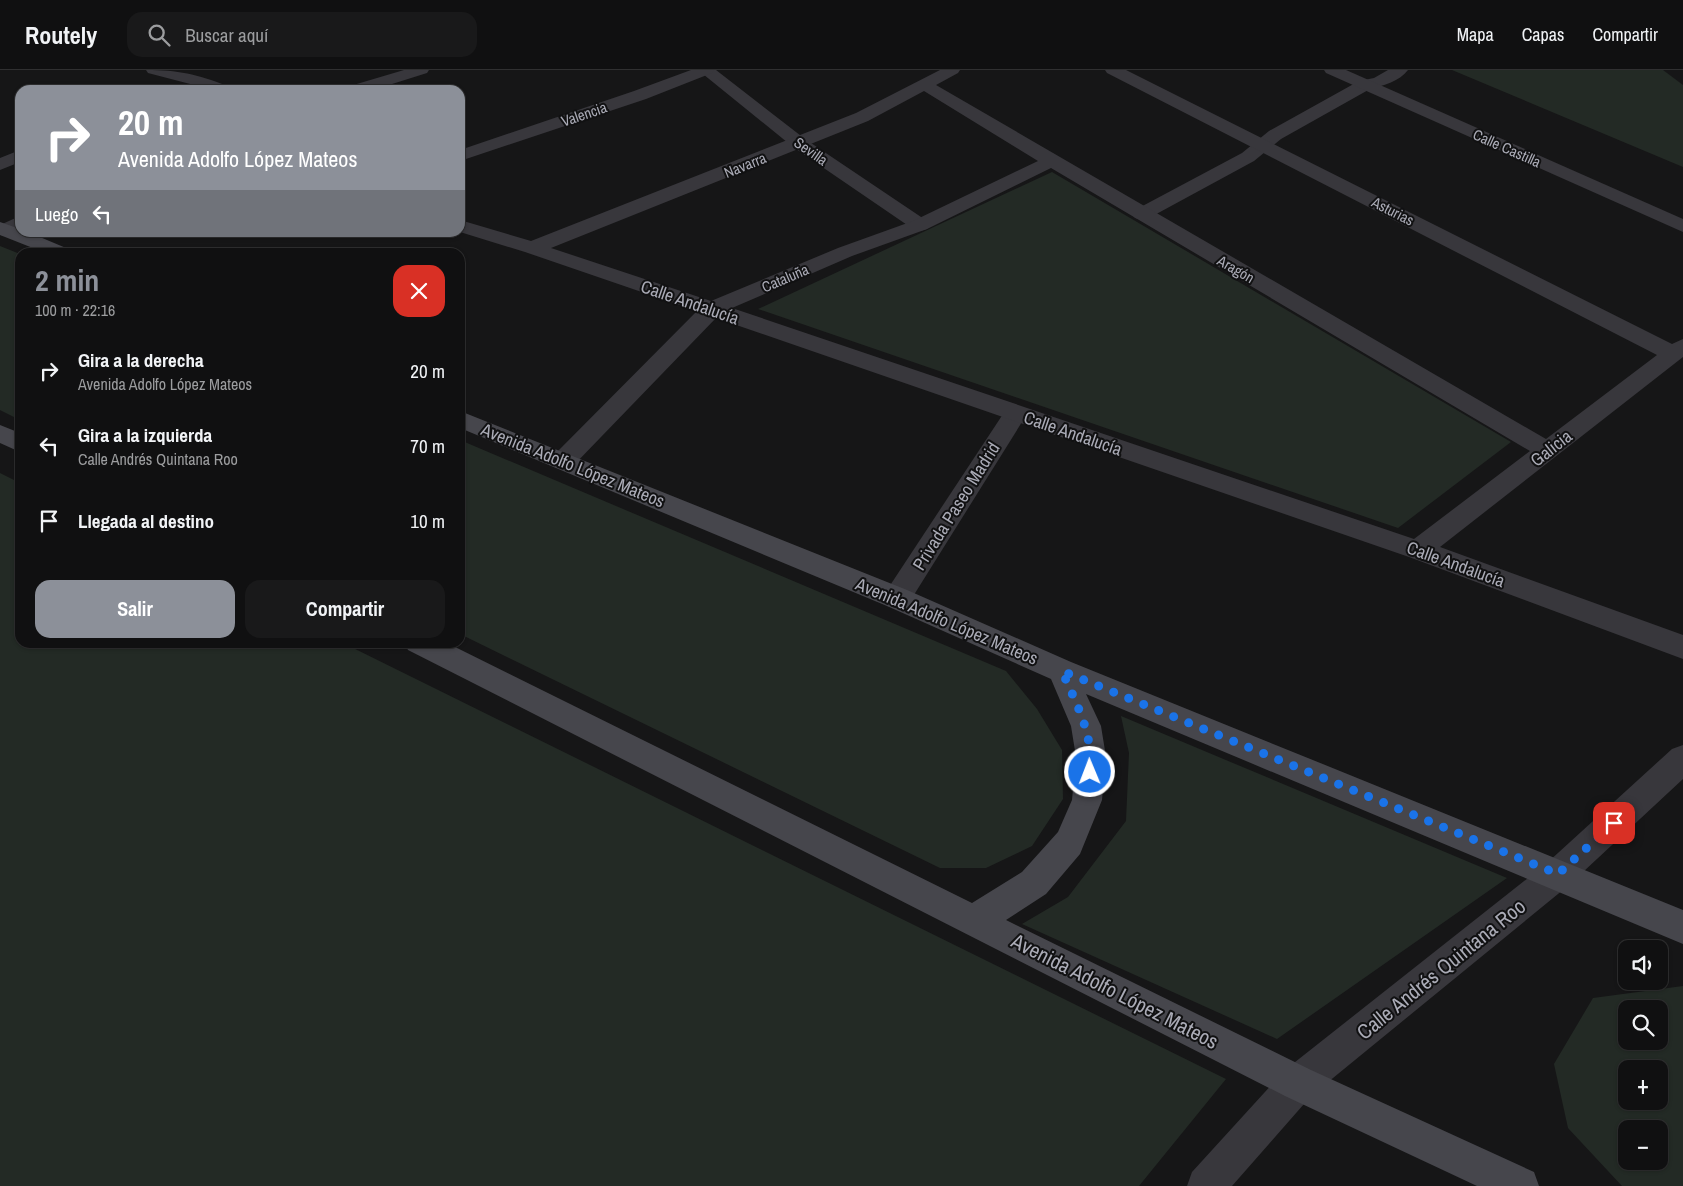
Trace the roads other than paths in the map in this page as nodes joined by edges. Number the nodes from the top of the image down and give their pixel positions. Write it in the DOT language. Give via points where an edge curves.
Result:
graph roads {
  1 [pos="421,70"];
  2 [pos="706,70"];
  3 [pos="952,70"];
  4 [pos="1113,70"];
  5 [pos="1332,70"];
  6 [pos="1400,70"];
  7 [pos="182,73"];
  8 [pos="155,78"];
  9 [pos="208,85"];
  10 [pos="372,85"];
  11 [pos="925,85"];
  12 [pos="1366,85"];
  13 [pos="799,144"];
  14 [pos="1261,145"];
  15 [pos="465,154"];
  16 [pos="15,158"];
  17 [pos="1052,161"];
  18 [pos="0,165"];
  19 [pos="1142,214"];
  20 [pos="920,224"];
  21 [pos="1683,226"];
  22 [pos="465,228"];
  23 [pos="28,237"];
  24 [pos="51,248"];
  25 [pos="532,248"];
  26 [pos="712,309"];
  27 [pos="1678,350"];
  28 [pos="1015,414"];
  29 [pos="465,421"];
  30 [pos="0,433"];
  31 [pos="15,440"];
  32 [pos="1549,451"];
  33 [pos="563,461"];
  34 [pos="1418,550"];
  35 [pos="897,598"];
  36 [pos="1683,647"];
  37 [pos="430,648"];
  38 [pos="1062,671"];
  39 [pos="1683,759"];
  40 [pos="1558,874"];
  41 [pos="974,921"];
  42 [pos="1683,928"];
  43 [pos="1298,1083"];
  44 [pos="1206,1186"];
  45 [pos="1520,1186"];
  1 -- 10 [label="street"];
  2 -- 13 [label="street, Sevilla"];
  2 -- 15 [label="street, Valencia"];
  3 -- 11 [label="street, Navarra"];
  4 -- 14 [label="street, Asturias"];
  5 -- 12 [label="street, Calle Castilla"];
  6 -- 12 [label="street" via="1379,82"];
  7 -- 8 [label="street"];
  7 -- 9 [label="street"];
  11 -- 13 [label="street, Navarra"];
  11 -- 17 [label="street, Aragón"];
  12 -- 14 [label="street"];
  12 -- 21 [label="street, Calle Castilla"];
  13 -- 20 [label="street, Sevilla"];
  13 -- 25 [label="street, Navarra"];
  14 -- 19 [label="street" via="1248,157"];
  14 -- 27 [label="street, Asturias"];
  16 -- 18 [label="street"];
  17 -- 19 [label="street, Aragón"];
  17 -- 20 [label="street, Cataluña"];
  19 -- 32 [label="street, Aragón"];
  20 -- 26 [label="street, Cataluña"];
  22 -- 25 [label="street, Calle Andalucía"];
  23 -- 24 [label="main road"];
  25 -- 26 [label="street, Calle Andalucía"];
  26 -- 28 [label="street, Calle Andalucía"];
  26 -- 33 [label="street, Cataluña"];
  27 -- 32 [label="street, Galicia"];
  28 -- 34 [label="street, Calle Andalucía"];
  28 -- 35 [label="street, Privada Paseo Madrid"];
  29 -- 33 [label="main road, Avenida Adolfo López Mateos"];
  30 -- 31 [label="main road"];
  32 -- 34 [label="street, Galicia"];
  33 -- 35 [label="main road, Avenida Adolfo López Mateos"];
  34 -- 36 [label="street, Calle Andalucía"];
  35 -- 38 [label="main road, Avenida Adolfo López Mateos"];
  37 -- 41 [label="main road, Avenida Adolfo López Mateos"];
  38 -- 40 [label="main road, Avenida Adolfo López Mateos"];
  38 -- 41 [label="main road" via="1086,726 1091,757 1087,800 1069,843 1034,883"];
  39 -- 40 [label="street, Calle Andrés Quintana Roo"];
  40 -- 42 [label="main road, Avenida Adolfo López Mateos"];
  40 -- 43 [label="street, Calle Andrés Quintana Roo"];
  41 -- 43 [label="main road, Avenida Adolfo López Mateos"];
  43 -- 44 [label="street, Calle Andrés Quintana Roo"];
  43 -- 45 [label="main road, Avenida Adolfo López Mateos"];
}
